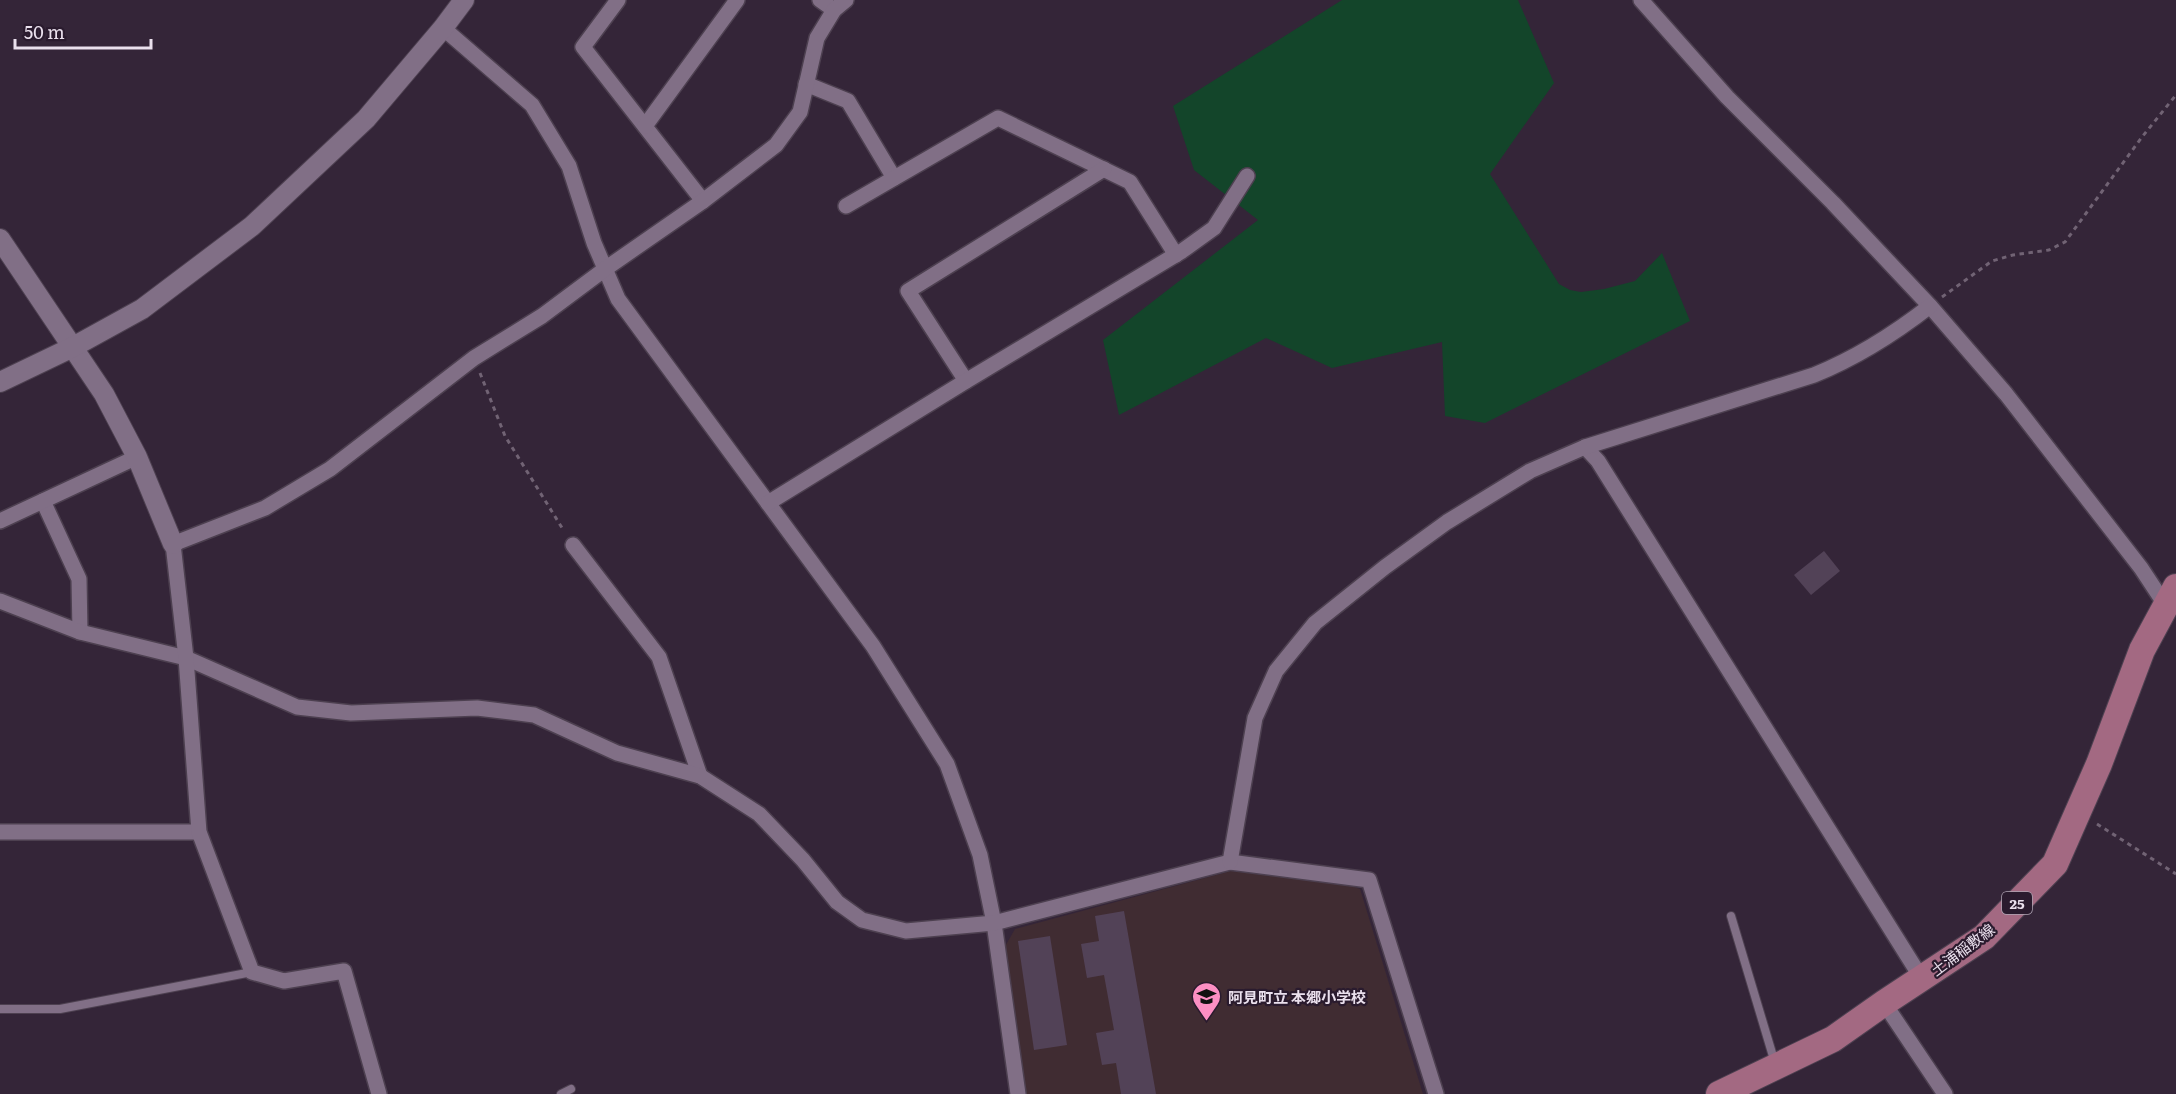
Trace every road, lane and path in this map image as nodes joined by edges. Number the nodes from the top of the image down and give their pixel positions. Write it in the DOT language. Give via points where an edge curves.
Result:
graph roads {
  1 [pos="464,0"];
  2 [pos="618,0"];
  3 [pos="737,0"];
  4 [pos="820,0"];
  5 [pos="846,0"];
  6 [pos="1641,0"];
  7 [pos="834,10"];
  8 [pos="443,28"];
  9 [pos="806,84"];
  10 [pos="2176,95"];
  11 [pos="645,126"];
  12 [pos="1104,170"];
  13 [pos="1247,176"];
  14 [pos="894,178"];
  15 [pos="703,201"];
  16 [pos="846,206"];
  17 [pos="0,239"];
  18 [pos="1176,255"];
  19 [pos="605,269"];
  20 [pos="1930,306"];
  21 [pos="73,347"];
  22 [pos="474,358"];
  23 [pos="966,381"];
  24 [pos="0,382"];
  25 [pos="1586,447"];
  26 [pos="137,457"];
  27 [pos="44,501"];
  28 [pos="768,503"];
  29 [pos="0,521"];
  30 [pos="173,544"];
  31 [pos="573,545"];
  32 [pos="2171,597"];
  33 [pos="0,601"];
  34 [pos="80,632"];
  35 [pos="186,658"];
  36 [pos="700,776"];
  37 [pos="2078,812"];
  38 [pos="0,832"];
  39 [pos="199,832"];
  40 [pos="1230,862"];
  41 [pos="2176,874"];
  42 [pos="1731,916"];
  43 [pos="994,923"];
  44 [pos="252,972"];
  45 [pos="1922,979"];
  46 [pos="1884,1003"];
  47 [pos="0,1009"];
  48 [pos="1776,1067"];
  49 [pos="572,1089"];
  50 [pos="379,1094"];
  51 [pos="561,1094"];
  52 [pos="1018,1094"];
  53 [pos="1436,1094"];
  54 [pos="1719,1094"];
  55 [pos="1945,1094"];
  1 -- 8 [label="street"];
  2 -- 11 [label="street" via="583,47"];
  3 -- 11 [label="street"];
  4 -- 7 [label="street"];
  5 -- 7 [label="street"];
  6 -- 20 [label="street" via="1727,98"];
  7 -- 9 [label="street" via="817,38"];
  8 -- 19 [label="street" via="532,105 569,166"];
  8 -- 21 [label="street" via="366,119 252,226 142,309"];
  9 -- 14 [label="street" via="848,101"];
  9 -- 15 [label="street" via="800,112 776,145"];
  10 -- 20 [label="path" via="2065,242 2049,250 1992,261"];
  11 -- 15 [label="street"];
  12 -- 14 [label="street" via="998,118"];
  12 -- 18 [label="street" via="1130,182"];
  12 -- 23 [label="street" via="908,291"];
  13 -- 18 [label="street" via="1214,228"];
  14 -- 16 [label="street"];
  15 -- 19 [label="street"];
  17 -- 21 [label="street"];
  18 -- 23 [label="street"];
  19 -- 22 [label="street" via="542,316"];
  19 -- 28 [label="street" via="618,299"];
  20 -- 25 [label="street" via="1903,328 1814,375"];
  20 -- 32 [label="street" via="2006,394 2141,568"];
  21 -- 24 [label="street"];
  21 -- 26 [label="street" via="104,394"];
  22 -- 30 [label="street" via="330,469 264,508"];
  22 -- 31 [label="path" via="505,436"];
  23 -- 28 [label="street"];
  25 -- 40 [label="street" via="1530,471 1447,522 1315,623 1276,671 1255,718"];
  25 -- 45 [label="street" via="1605,471"];
  26 -- 27 [label="street"];
  26 -- 30 [label="street"];
  27 -- 29 [label="street"];
  27 -- 34 [label="street" via="79,579"];
  28 -- 43 [label="street" via="873,646 947,764 980,855"];
  30 -- 35 [label="street"];
  31 -- 36 [label="street" via="659,657"];
  32 -- 37 [label="main road, 土浦稲敷線 / 25" via="2142,650"];
  33 -- 34 [label="street"];
  34 -- 35 [label="street"];
  35 -- 36 [label="street" via="297,707 351,713 477,708 534,715 617,753"];
  35 -- 39 [label="street"];
  36 -- 43 [label="street" via="759,814 837,902 862,920 906,931"];
  37 -- 41 [label="path"];
  37 -- 45 [label="main road, 土浦稲敷線 / 25" via="2055,864 1984,937"];
  38 -- 39 [label="street"];
  39 -- 44 [label="street"];
  40 -- 43 [label="street"];
  40 -- 53 [label="street" via="1369,880"];
  42 -- 48 [label="lane"];
  43 -- 52 [label="street"];
  44 -- 47 [label="lane" via="60,1009"];
  44 -- 50 [label="street" via="284,981 344,971"];
  45 -- 46 [label="main road, 土浦稲敷線 / 25"];
  46 -- 48 [label="main road, 土浦稲敷線 / 25" via="1833,1039"];
  46 -- 55 [label="street"];
  48 -- 54 [label="main road, 土浦稲敷線 / 25"];
  49 -- 51 [label="lane"];
}
